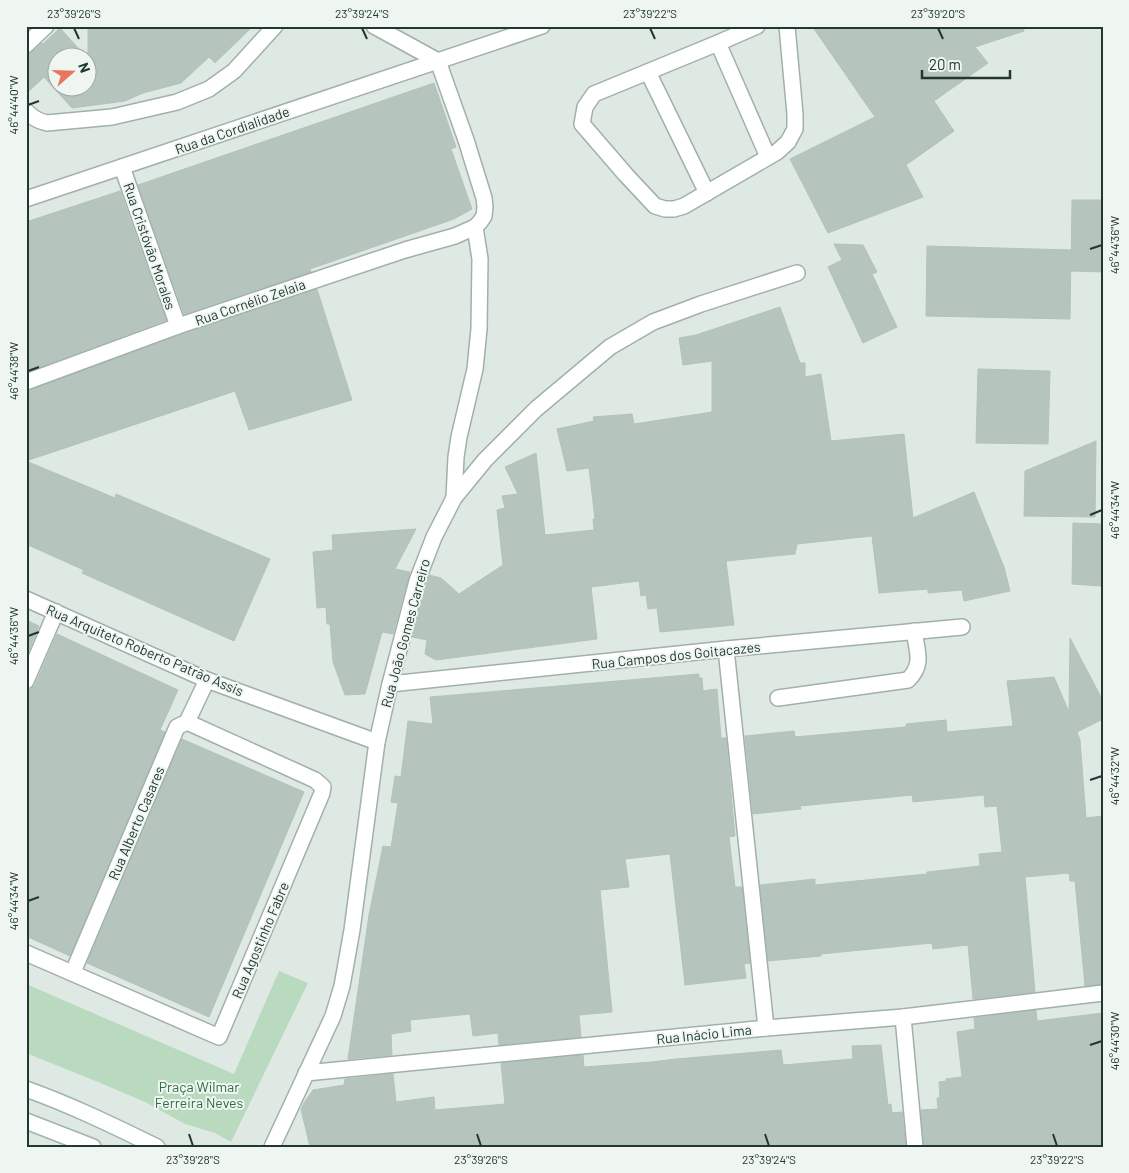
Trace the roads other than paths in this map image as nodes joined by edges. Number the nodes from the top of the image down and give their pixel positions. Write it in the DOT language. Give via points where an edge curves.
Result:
graph roads {
  1 [pos="46,26"];
  2 [pos="275,26"];
  3 [pos="374,26"];
  4 [pos="542,26"];
  5 [pos="757,26"];
  6 [pos="788,26"];
  7 [pos="718,44"];
  8 [pos="26,45"];
  9 [pos="438,61"];
  10 [pos="648,72"];
  11 [pos="26,111"];
  12 [pos="768,158"];
  13 [pos="122,167"];
  14 [pos="707,193"];
  15 [pos="26,199"];
  16 [pos="475,228"];
  17 [pos="797,273"];
  18 [pos="178,326"];
  19 [pos="26,382"];
  20 [pos="454,498"];
  21 [pos="26,599"];
  22 [pos="56,612"];
  23 [pos="962,627"];
  24 [pos="914,632"];
  25 [pos="726,649"];
  26 [pos="207,680"];
  27 [pos="26,681"];
  28 [pos="390,684"];
  29 [pos="778,698"];
  30 [pos="187,722"];
  31 [pos="377,742"];
  32 [pos="26,953"];
  33 [pos="73,972"];
  34 [pos="1103,993"];
  35 [pos="904,1018"];
  36 [pos="766,1028"];
  37 [pos="306,1073"];
  38 [pos="26,1089"];
  39 [pos="26,1120"];
  40 [pos="93,1147"];
  41 [pos="157,1147"];
  42 [pos="272,1147"];
  43 [pos="915,1147"];
  1 -- 8 [label="street"];
  2 -- 11 [label="street" via="234,71 209,89 177,102 112,117 47,123"];
  3 -- 9 [label="street"];
  4 -- 9 [label="street, Rua da Cordialidade"];
  5 -- 7 [label="street"];
  6 -- 12 [label="street" via="795,129 788,142"];
  7 -- 10 [label="street"];
  7 -- 12 [label="street"];
  9 -- 13 [label="street, Rua da Cordialidade"];
  9 -- 16 [label="street" via="484,198 484,216"];
  10 -- 14 [label="street"];
  10 -- 14 [label="street" via="594,94 585,107 582,124 655,206 674,209"];
  12 -- 14 [label="street"];
  13 -- 15 [label="street, Rua da Cordialidade"];
  13 -- 18 [label="street, Rua Cristóvão Morales"];
  16 -- 18 [label="street, Rua Cornélio Zelaia"];
  16 -- 20 [label="street" via="480,259 479,329 475,369 456,457"];
  17 -- 20 [label="street, Rua João Gomes Carreiro" via="653,322 610,347 536,409 485,460"];
  18 -- 19 [label="street, Rua Cornélio Zelaia"];
  20 -- 28 [label="street, Rua João Gomes Carreiro" via="417,581"];
  21 -- 22 [label="street, Rua Arquiteto Roberto Patrão Assis"];
  22 -- 26 [label="street, Rua Arquiteto Roberto Patrão Assis"];
  22 -- 27 [label="street"];
  23 -- 24 [label="street, Rua Campos dos Goitacazes"];
  24 -- 25 [label="street, Rua Campos dos Goitacazes"];
  24 -- 29 [label="street" via="919,662 908,680"];
  25 -- 28 [label="street, Rua Campos dos Goitacazes"];
  25 -- 36 [label="street"];
  26 -- 30 [label="street, Rua Alberto Casares"];
  26 -- 31 [label="street, Rua Arquiteto Roberto Patrão Assis"];
  28 -- 31 [label="street, Rua João Gomes Carreiro"];
  30 -- 33 [label="street, Rua Alberto Casares" via="177,727"];
  30 -- 33 [label="street, Rua Agostinho Fabre" via="315,780 322,787 220,1037"];
  31 -- 37 [label="street, Rua João Gomes Carreiro" via="342,986"];
  32 -- 33 [label="street, Rua Agostinho Fabre"];
  34 -- 35 [label="street, Rua Inácio Lima"];
  35 -- 36 [label="street, Rua Inácio Lima"];
  35 -- 43 [label="street"];
  36 -- 37 [label="street, Rua Inácio Lima"];
  37 -- 42 [label="street, Rua João Gomes Carreiro"];
  38 -- 41 [label="street"];
  39 -- 40 [label="street"];
}
